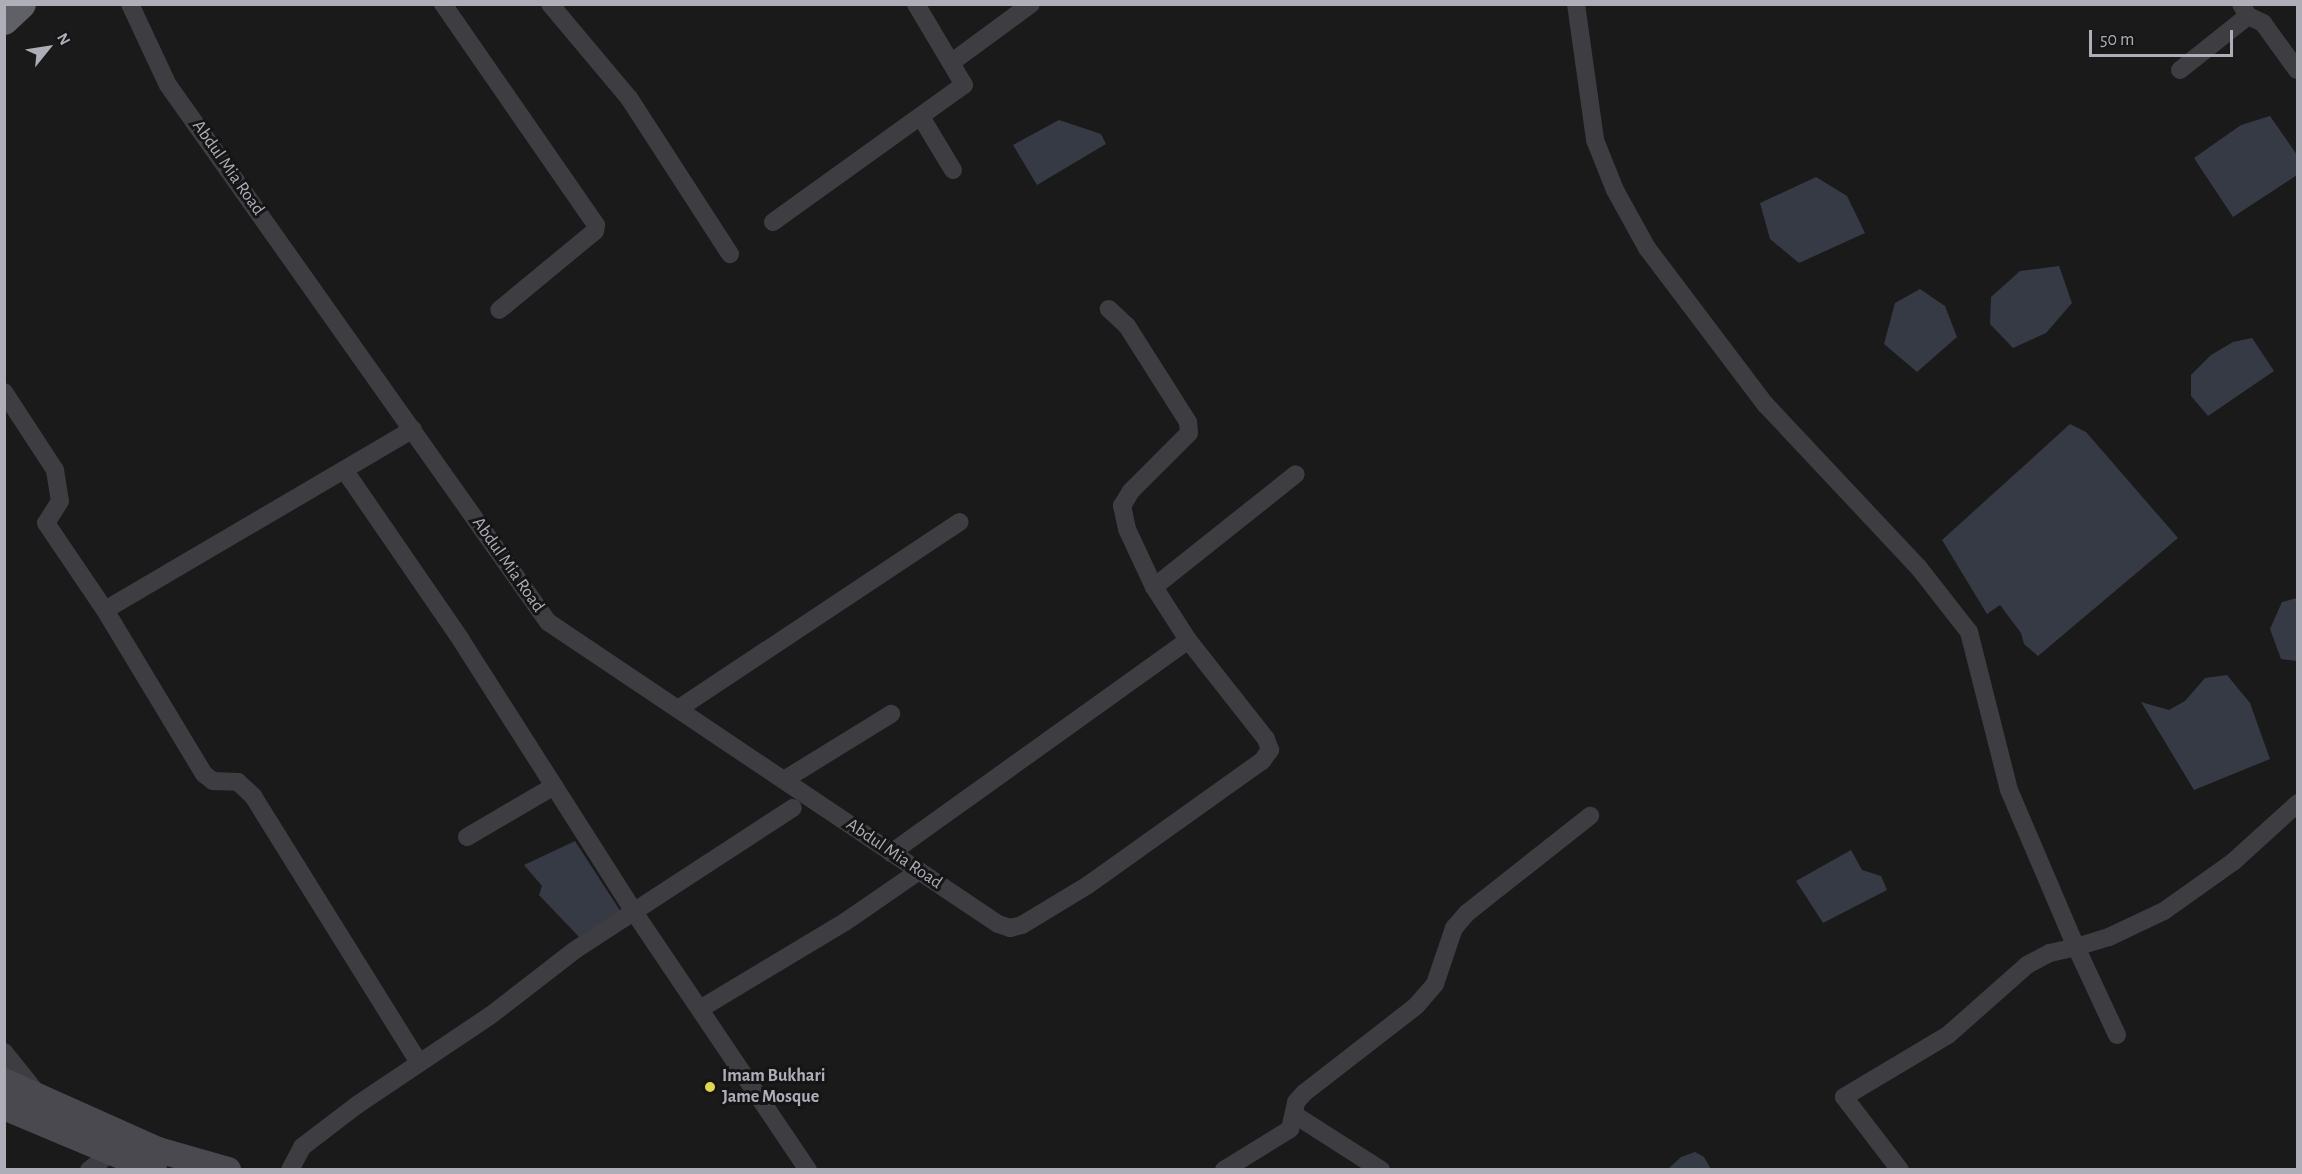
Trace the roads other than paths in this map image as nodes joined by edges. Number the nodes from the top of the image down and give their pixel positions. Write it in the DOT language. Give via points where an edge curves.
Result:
graph roads {
  1 [pos="21,4"];
  2 [pos="130,4"];
  3 [pos="443,4"];
  4 [pos="550,4"];
  5 [pos="916,4"];
  6 [pos="1031,4"];
  7 [pos="1576,4"];
  8 [pos="2244,10"];
  9 [pos="4,20"];
  10 [pos="952,62"];
  11 [pos="2180,70"];
  12 [pos="2297,70"];
  13 [pos="921,117"];
  14 [pos="952,170"];
  15 [pos="773,222"];
  16 [pos="730,254"];
  17 [pos="1109,309"];
  18 [pos="499,310"];
  19 [pos="4,392"];
  20 [pos="413,429"];
  21 [pos="345,471"];
  22 [pos="1296,474"];
  23 [pos="959,522"];
  24 [pos="1155,587"];
  25 [pos="105,610"];
  26 [pos="1188,640"];
  27 [pos="678,709"];
  28 [pos="891,714"];
  29 [pos="784,780"];
  30 [pos="554,786"];
  31 [pos="2298,803"];
  32 [pos="793,808"];
  33 [pos="1590,816"];
  34 [pos="467,837"];
  35 [pos="891,853"];
  36 [pos="919,871"];
  37 [pos="634,912"];
  38 [pos="2076,947"];
  39 [pos="700,1010"];
  40 [pos="2118,1035"];
  41 [pos="4,1052"];
  42 [pos="419,1063"];
  43 [pos="4,1081"];
  44 [pos="42,1098"];
  45 [pos="4,1107"];
  46 [pos="1295,1114"];
  47 [pos="111,1153"];
  48 [pos="89,1170"];
  49 [pos="154,1170"];
  50 [pos="228,1170"];
  51 [pos="290,1170"];
  52 [pos="808,1170"];
  53 [pos="1224,1170"];
  54 [pos="1381,1170"];
  55 [pos="1900,1170"];
  1 -- 9 [label="highway"];
  2 -- 20 [label="street, Abdul Mia Road" via="168,85"];
  3 -- 18 [label="street" via="596,225 595,231"];
  4 -- 16 [label="street" via="629,98"];
  5 -- 10 [label="street"];
  6 -- 10 [label="street"];
  7 -- 38 [label="street" via="1595,140 1615,190 1647,248 1765,404 1919,568 1969,632 2009,790"];
  8 -- 11 [label="street"];
  8 -- 12 [label="street" via="2264,23"];
  10 -- 13 [label="street" via="964,85"];
  13 -- 14 [label="street"];
  13 -- 15 [label="street"];
  17 -- 24 [label="street" via="1127,326 1188,422 1189,433 1131,491 1122,506 1126,529"];
  19 -- 25 [label="street" via="55,470 60,501 46,524"];
  20 -- 21 [label="street"];
  20 -- 27 [label="street, Abdul Mia Road" via="548,622"];
  21 -- 25 [label="street"];
  21 -- 30 [label="street" via="461,640"];
  22 -- 24 [label="street"];
  23 -- 27 [label="street"];
  24 -- 26 [label="street"];
  25 -- 42 [label="street" via="204,774 213,781 238,782 253,796"];
  26 -- 35 [label="street"];
  26 -- 36 [label="street, Abdul Mia Road" via="1266,739 1270,750 1262,761 1088,885 1010,928"];
  27 -- 29 [label="street, Abdul Mia Road"];
  28 -- 29 [label="street"];
  29 -- 35 [label="street, Abdul Mia Road"];
  30 -- 34 [label="street"];
  30 -- 37 [label="street"];
  31 -- 38 [label="street" via="2233,862 2164,911 2109,937"];
  32 -- 37 [label="street"];
  33 -- 46 [label="street" via="1467,913 1454,928 1435,984 1416,1006 1304,1093 1296,1102"];
  35 -- 36 [label="street, Abdul Mia Road"];
  36 -- 39 [label="street" via="845,922"];
  37 -- 39 [label="street"];
  37 -- 42 [label="street"];
  38 -- 40 [label="street"];
  38 -- 55 [label="street" via="2027,964 1948,1035 1844,1097"];
  39 -- 52 [label="street"];
  41 -- 44 [label="street"];
  42 -- 51 [label="street" via="302,1147"];
  43 -- 44 [label="main road"];
  44 -- 50 [label="main road" via="158,1150"];
  45 -- 47 [label="main road"];
  46 -- 53 [label="street" via="1290,1129"];
  46 -- 54 [label="street"];
  47 -- 48 [label="street"];
  47 -- 49 [label="main road"];
}
